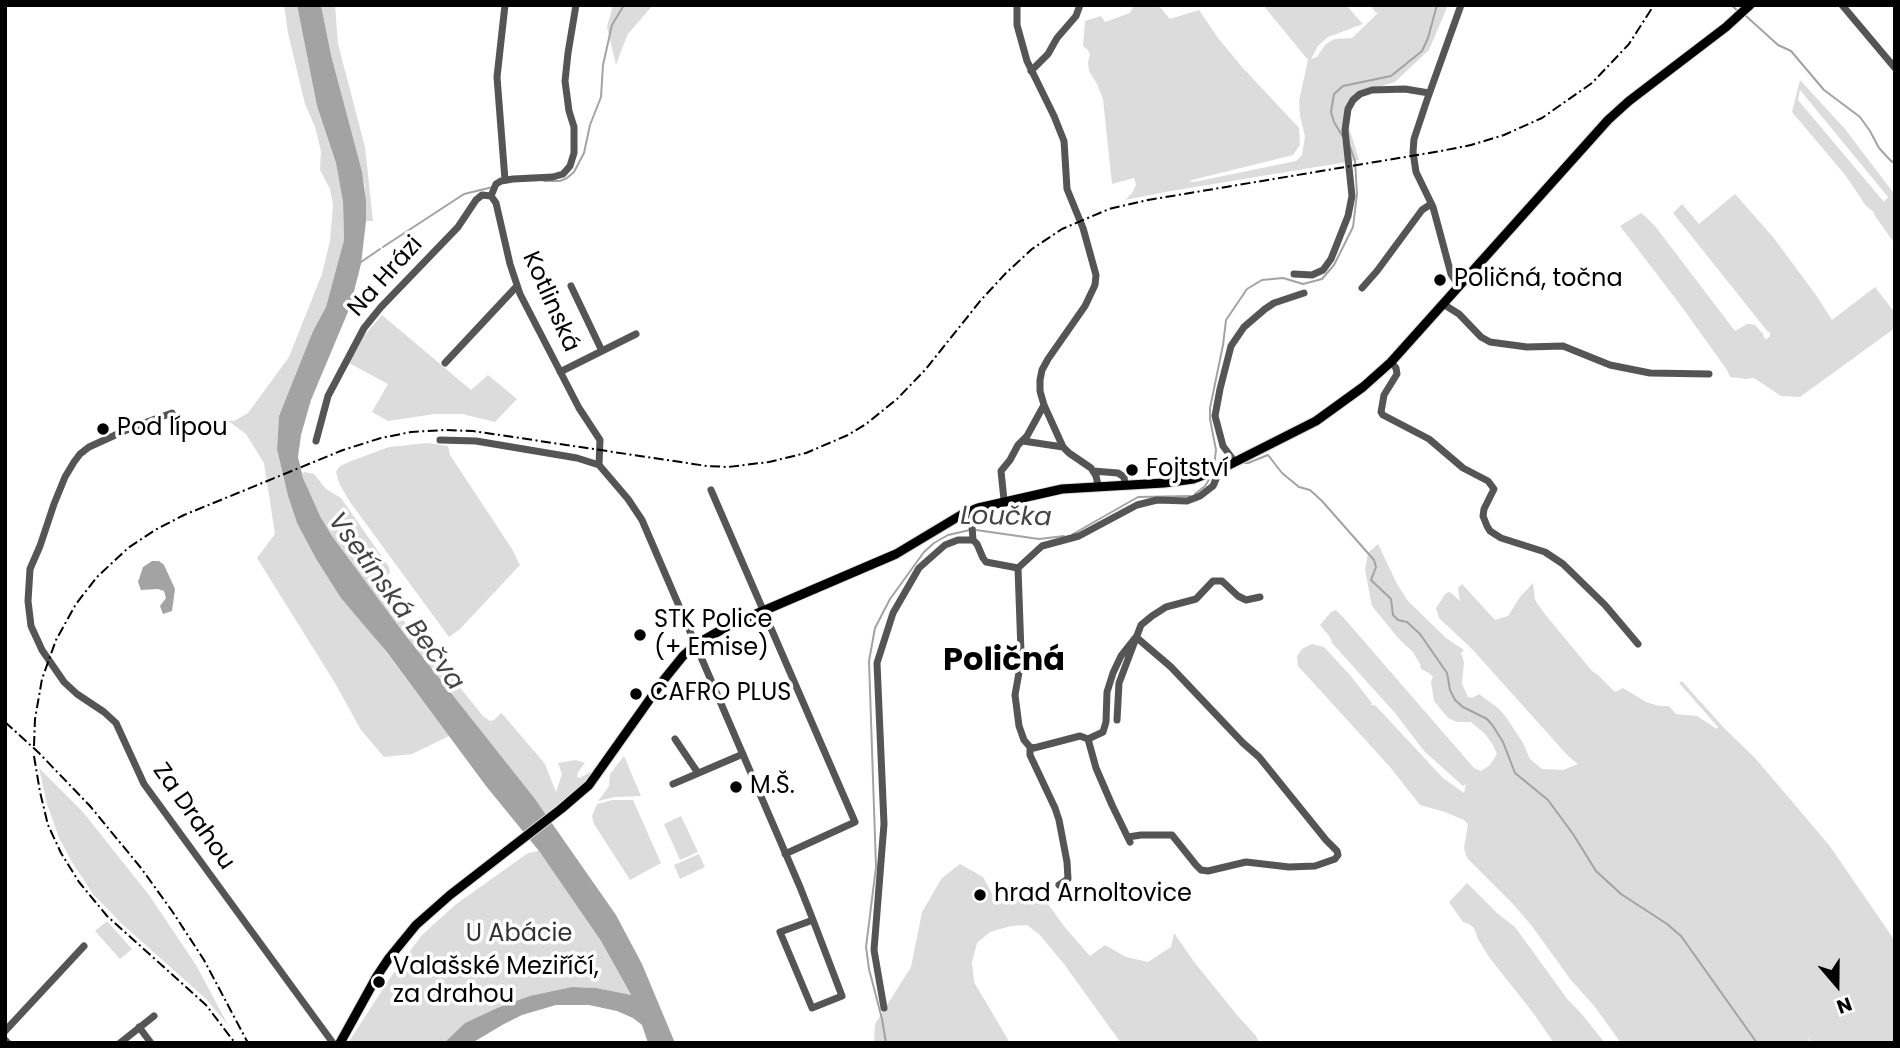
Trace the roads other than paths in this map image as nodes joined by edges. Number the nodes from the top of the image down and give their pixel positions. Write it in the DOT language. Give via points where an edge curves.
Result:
graph roads {
  1 [pos="505,5"];
  2 [pos="576,5"];
  3 [pos="1017,5"];
  4 [pos="1080,5"];
  5 [pos="1461,5"];
  6 [pos="1750,5"];
  7 [pos="1842,5"];
  8 [pos="1895,68"];
  9 [pos="1031,71"];
  10 [pos="1429,93"];
  11 [pos="505,180"];
  12 [pos="494,189"];
  13 [pos="1431,204"];
  14 [pos="1294,274"];
  15 [pos="517,286"];
  16 [pos="572,286"];
  17 [pos="1459,286"];
  18 [pos="1362,288"];
  19 [pos="1304,293"];
  20 [pos="1444,304"];
  21 [pos="636,334"];
  22 [pos="602,351"];
  23 [pos="1391,362"];
  24 [pos="445,363"];
  25 [pos="560,372"];
  26 [pos="1709,374"];
  27 [pos="1044,405"];
  28 [pos="172,413"];
  29 [pos="440,440"];
  30 [pos="316,441"];
  31 [pos="1023,441"];
  32 [pos="1063,447"];
  33 [pos="1235,462"];
  34 [pos="599,466"];
  35 [pos="1093,471"];
  36 [pos="1216,471"];
  37 [pos="1098,485"];
  38 [pos="1125,485"];
  39 [pos="711,490"];
  40 [pos="1004,500"];
  41 [pos="966,512"];
  42 [pos="972,533"];
  43 [pos="1018,568"];
  44 [pos="1260,597"];
  45 [pos="763,611"];
  46 [pos="1136,637"];
  47 [pos="1638,644"];
  48 [pos="695,645"];
  49 [pos="1117,720"];
  50 [pos="675,739"];
  51 [pos="1088,739"];
  52 [pos="1030,747"];
  53 [pos="743,754"];
  54 [pos="698,773"];
  55 [pos="673,784"];
  56 [pos="785,854"];
  57 [pos="1059,885"];
  58 [pos="813,920"];
  59 [pos="84,946"];
  60 [pos="884,1008"];
  61 [pos="154,1016"];
  62 [pos="139,1027"];
  63 [pos="5,1031"];
  64 [pos="120,1043"];
  65 [pos="151,1043"];
  66 [pos="333,1043"];
  67 [pos="340,1043"];
  1 -- 11 [label="street" via="497,77"];
  2 -- 11 [label="street" via="565,80 574,127 570,166 553,177"];
  3 -- 9 [label="street" via="1017,25"];
  4 -- 9 [label="street" via="1048,54"];
  5 -- 10 [label="street"];
  6 -- 17 [label="main road" via="1608,120"];
  7 -- 8 [label="street"];
  9 -- 27 [label="street" via="1061,130 1067,189 1096,275 1085,306 1042,370"];
  10 -- 13 [label="street" via="1413,152"];
  10 -- 14 [label="street" via="1372,90 1353,100 1345,130 1352,196 1348,216 1323,270"];
  11 -- 12 [label="street"];
  12 -- 15 [label="street, Kotlinská"];
  12 -- 30 [label="street, Na Hrázi" via="476,200 458,227 364,328 328,397"];
  13 -- 17 [label="street" via="1451,274"];
  13 -- 18 [label="street"];
  15 -- 24 [label="street"];
  15 -- 25 [label="street, Kotlinská"];
  16 -- 22 [label="street"];
  17 -- 20 [label="main road"];
  19 -- 33 [label="street" via="1259,313 1231,346 1215,416 1223,446"];
  20 -- 23 [label="main road"];
  20 -- 26 [label="street" via="1490,342 1563,346 1610,365 1650,373"];
  21 -- 22 [label="street"];
  22 -- 25 [label="street"];
  23 -- 33 [label="main road" via="1331,411"];
  23 -- 47 [label="street" via="1397,373 1384,395 1382,414 1429,439 1463,468 1488,481 1494,489 1483,516 1490,531 1545,552 1563,564"];
  25 -- 34 [label="street, Kotlinská" via="600,440"];
  27 -- 31 [label="street"];
  27 -- 32 [label="street"];
  28 -- 66 [label="street, Za Drahou" via="80,454 65,477 29,573 31,626 69,687 116,723 144,784"];
  29 -- 34 [label="street" via="476,441"];
  31 -- 32 [label="street"];
  31 -- 40 [label="street" via="1001,471"];
  32 -- 35 [label="street"];
  33 -- 36 [label="main road"];
  34 -- 48 [label="street" via="638,514"];
  35 -- 37 [label="street"];
  35 -- 38 [label="street" via="1118,473"];
  36 -- 38 [label="main road" via="1177,482"];
  36 -- 43 [label="street" via="1215,483 1200,496 1137,505 1079,536 1042,546"];
  37 -- 38 [label="main road"];
  37 -- 40 [label="main road"];
  39 -- 45 [label="street"];
  40 -- 41 [label="main road"];
  41 -- 42 [label="street"];
  41 -- 45 [label="main road" via="896,554"];
  42 -- 43 [label="street" via="985,561"];
  42 -- 60 [label="street" via="946,545 919,568 893,613 877,663 884,824 874,950"];
  43 -- 52 [label="street" via="1021,652 1015,695 1019,726"];
  44 -- 46 [label="street" via="1246,600 1222,581 1213,581 1196,599 1152,616"];
  45 -- 48 [label="main road"];
  45 -- 56 [label="street" via="855,822"];
  46 -- 49 [label="street" via="1119,683"];
  46 -- 51 [label="street" via="1113,673 1103,732"];
  46 -- 51 [label="street" via="1259,757 1338,855 1314,866 1246,862 1208,871 1201,870 1172,835 1141,835 1129,840"];
  48 -- 53 [label="street"];
  48 -- 67 [label="main road" via="662,682 594,780 416,925 377,976"];
  50 -- 54 [label="street"];
  51 -- 52 [label="street" via="1080,736"];
  52 -- 57 [label="street" via="1059,820 1068,879"];
  53 -- 54 [label="street"];
  53 -- 56 [label="street"];
  54 -- 55 [label="street"];
  56 -- 58 [label="street"];
  58 -- 58 [label="street" via="842,996 812,1008 780,932"];
  59 -- 63 [label="street"];
  61 -- 62 [label="street"];
  62 -- 64 [label="street"];
  62 -- 65 [label="street"];
}
